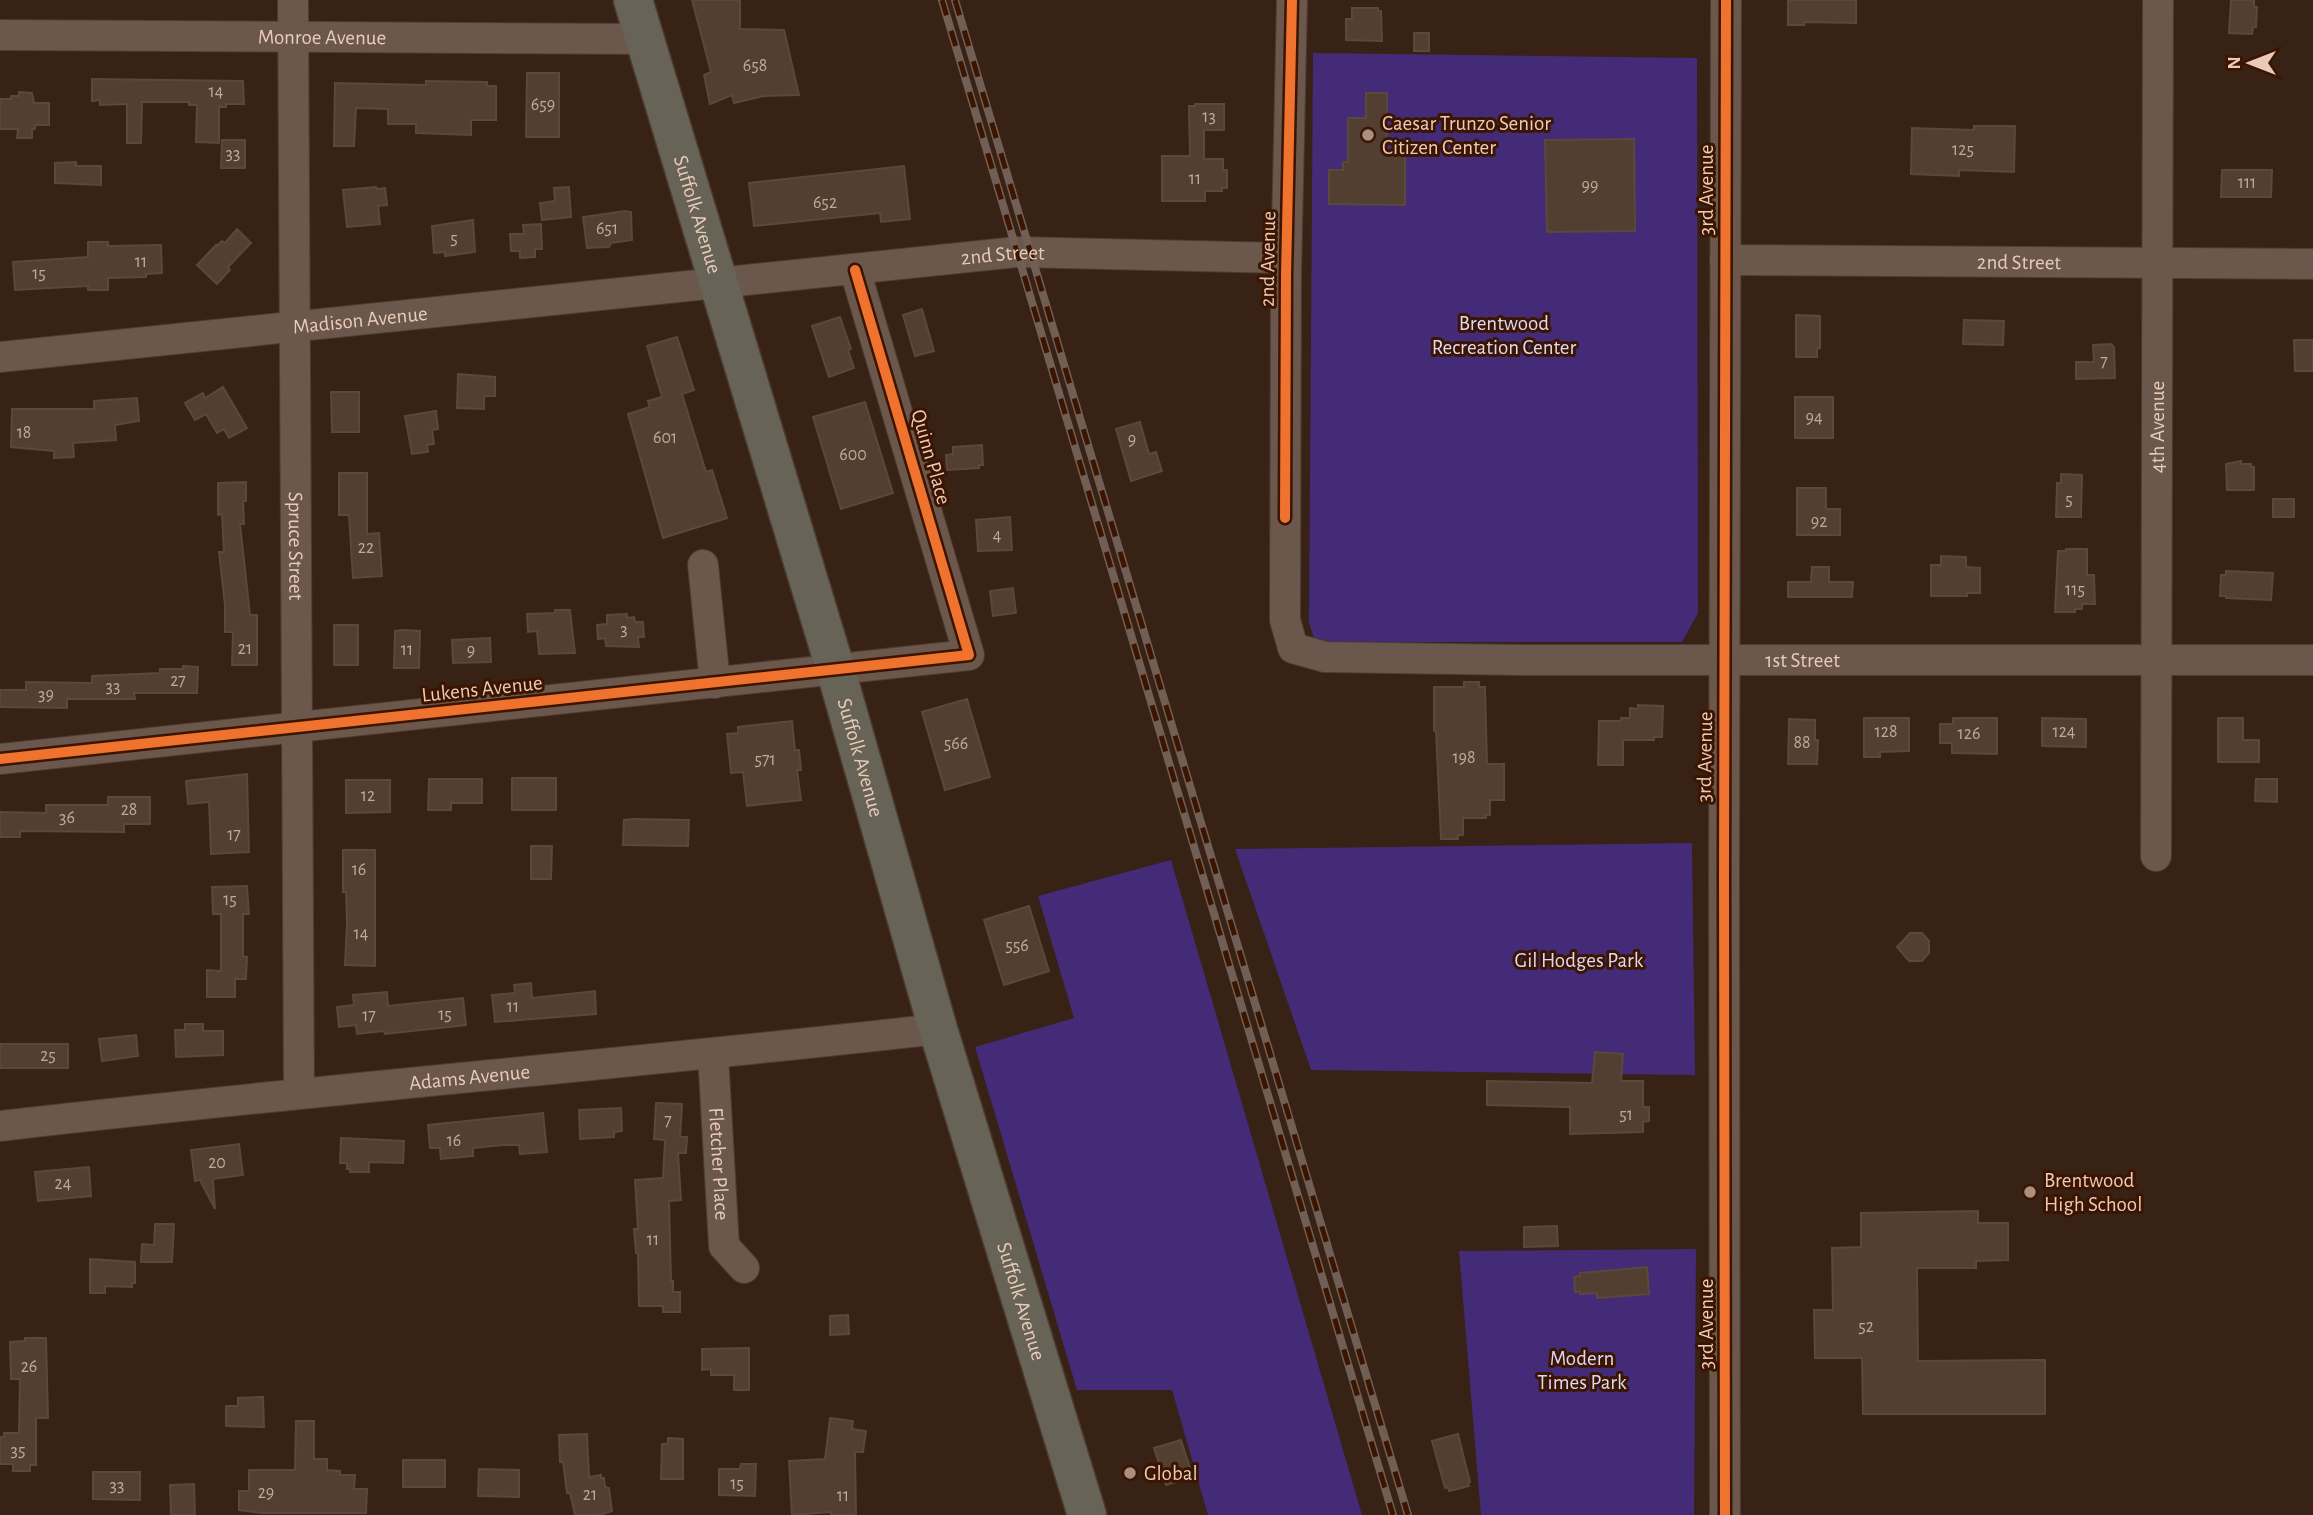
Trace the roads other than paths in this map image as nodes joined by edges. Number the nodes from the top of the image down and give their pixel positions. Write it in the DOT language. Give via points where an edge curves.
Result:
graph roads {
  1 [pos="293,0"];
  2 [pos="633,0"];
  3 [pos="1292,0"];
  4 [pos="1726,0"];
  5 [pos="2158,0"];
  6 [pos="0,35"];
  7 [pos="293,38"];
  8 [pos="644,39"];
  9 [pos="1286,258"];
  10 [pos="1725,260"];
  11 [pos="2157,263"];
  12 [pos="2313,264"];
  13 [pos="855,270"];
  14 [pos="720,283"];
  15 [pos="294,328"];
  16 [pos="0,357"];
  17 [pos="704,565"];
  18 [pos="1293,648"];
  19 [pos="969,655"];
  20 [pos="2157,658"];
  21 [pos="1726,659"];
  22 [pos="2313,660"];
  23 [pos="836,671"];
  24 [pos="715,684"];
  25 [pos="298,728"];
  26 [pos="0,759"];
  27 [pos="2157,856"];
  28 [pos="938,1029"];
  29 [pos="713,1054"];
  30 [pos="299,1094"];
  31 [pos="0,1126"];
  32 [pos="744,1268"];
  33 [pos="1087,1515"];
  34 [pos="1725,1515"];
  1 -- 7 [label="street, Spruce Street"];
  2 -- 8 [label="main road, Suffolk Avenue"];
  3 -- 9 [label="street, 2nd Avenue"];
  4 -- 10 [label="street, 3rd Avenue"];
  5 -- 11 [label="street, 4th Avenue"];
  6 -- 7 [label="street, Monroe Avenue"];
  7 -- 8 [label="street, Monroe Avenue"];
  7 -- 15 [label="street, Spruce Street"];
  8 -- 14 [label="main road, Suffolk Avenue"];
  9 -- 13 [label="street, 2nd Street" via="1030,252"];
  9 -- 18 [label="street, 2nd Avenue" via="1285,620"];
  10 -- 11 [label="street, 2nd Street"];
  10 -- 21 [label="street, 3rd Avenue"];
  11 -- 12 [label="street, 2nd Street"];
  11 -- 20 [label="street, 4th Avenue"];
  13 -- 14 [label="street, 2nd Street"];
  13 -- 19 [label="street, Quinn Place"];
  14 -- 15 [label="street, Madison Avenue"];
  14 -- 23 [label="main road, Suffolk Avenue"];
  15 -- 16 [label="street, Madison Avenue"];
  15 -- 25 [label="street, Spruce Street"];
  17 -- 24 [label="street"];
  18 -- 21 [label="street, 1st Street" via="1325,657"];
  19 -- 23 [label="street, Lukens Avenue"];
  20 -- 21 [label="street, 1st Street"];
  20 -- 22 [label="street, 1st Street"];
  20 -- 27 [label="street, 4th Avenue"];
  21 -- 34 [label="street, 3rd Avenue"];
  23 -- 24 [label="street, Lukens Avenue"];
  23 -- 28 [label="main road, Suffolk Avenue"];
  24 -- 25 [label="street, Lukens Avenue"];
  25 -- 26 [label="street, Lukens Avenue"];
  25 -- 30 [label="street, Spruce Street"];
  28 -- 29 [label="street, Adams Avenue"];
  28 -- 33 [label="main road, Suffolk Avenue"];
  29 -- 30 [label="street, Adams Avenue"];
  29 -- 32 [label="street, Fletcher Place" via="724,1246"];
  30 -- 31 [label="street, Adams Avenue"];
}
